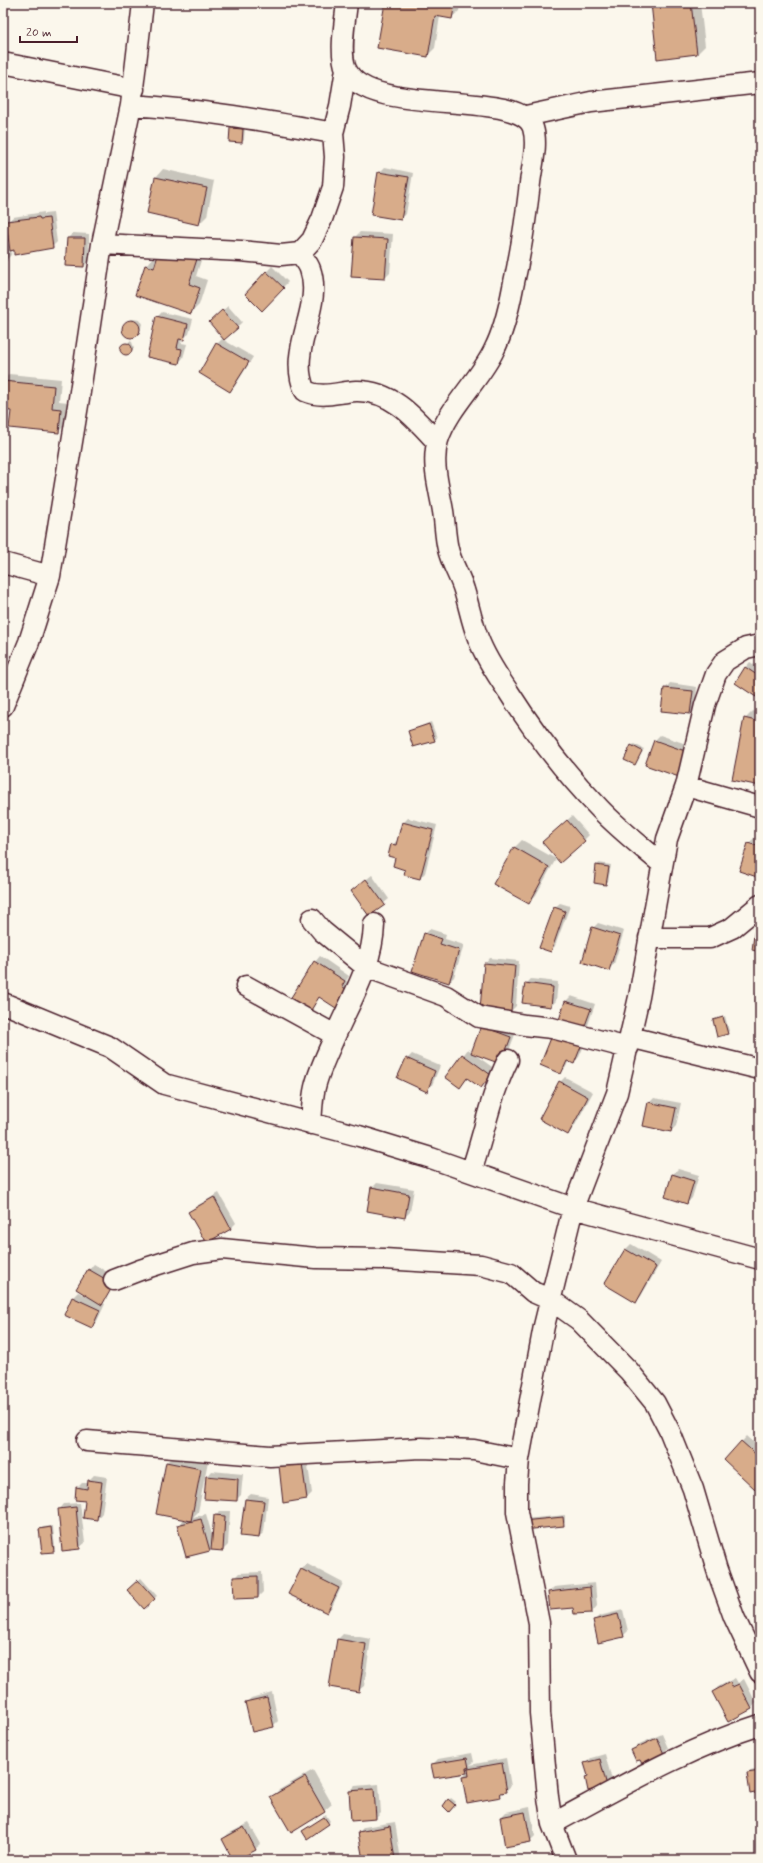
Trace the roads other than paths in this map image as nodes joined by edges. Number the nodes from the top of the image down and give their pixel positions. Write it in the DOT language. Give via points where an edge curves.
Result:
graph roads {
  1 [pos="143,3"];
  2 [pos="347,3"];
  3 [pos="3,63"];
  4 [pos="346,69"];
  5 [pos="760,83"];
  6 [pos="133,97"];
  7 [pos="526,116"];
  8 [pos="333,133"];
  9 [pos="102,244"];
  10 [pos="300,253"];
  11 [pos="437,442"];
  12 [pos="3,563"];
  13 [pos="50,576"];
  14 [pos="760,645"];
  15 [pos="3,706"];
  16 [pos="686,786"];
  17 [pos="760,807"];
  18 [pos="662,864"];
  19 [pos="760,906"];
  20 [pos="312,919"];
  21 [pos="374,924"];
  22 [pos="649,938"];
  23 [pos="366,967"];
  24 [pos="246,986"];
  25 [pos="3,1003"];
  26 [pos="335,1035"];
  27 [pos="629,1043"];
  28 [pos="508,1060"];
  29 [pos="760,1069"];
  30 [pos="310,1124"];
  31 [pos="471,1172"];
  32 [pos="574,1208"];
  33 [pos="760,1259"];
  34 [pos="114,1280"];
  35 [pos="551,1300"];
  36 [pos="87,1441"];
  37 [pos="519,1459"];
  38 [pos="760,1672"];
  39 [pos="760,1725"];
  40 [pos="552,1824"];
  41 [pos="566,1860"];
  1 -- 6 [label="street"];
  2 -- 4 [label="street" via="344,36"];
  3 -- 6 [label="street"];
  4 -- 7 [label="street" via="359,85 383,93 511,109"];
  4 -- 8 [label="street"];
  5 -- 7 [label="street" via="591,102"];
  6 -- 8 [label="street" via="161,107"];
  6 -- 9 [label="street"];
  7 -- 11 [label="street" via="533,127 534,147 520,253 507,317 494,351 457,406"];
  8 -- 10 [label="street" via="333,187 312,240"];
  9 -- 10 [label="street" via="281,255"];
  9 -- 13 [label="street"];
  10 -- 11 [label="street" via="310,269 312,283 311,304 299,363 300,380 305,391 316,396 357,391 387,397 415,418"];
  11 -- 18 [label="street" via="435,472 448,551 464,588 478,639 494,670 518,708 599,808"];
  12 -- 13 [label="street"];
  13 -- 15 [label="street" via="29,642"];
  14 -- 16 [label="street" via="746,648 725,661 716,674 705,705"];
  16 -- 17 [label="street"];
  16 -- 18 [label="street" via="667,840"];
  18 -- 22 [label="street"];
  19 -- 22 [label="street" via="732,928 710,938"];
  20 -- 23 [label="street" via="322,931"];
  21 -- 23 [label="street" via="374,938"];
  22 -- 27 [label="street" via="640,996"];
  23 -- 26 [label="street"];
  23 -- 27 [label="street" via="446,996 479,1017"];
  24 -- 26 [label="street"];
  25 -- 30 [label="street" via="110,1047 164,1084"];
  26 -- 30 [label="street" via="315,1087"];
  27 -- 29 [label="street"];
  27 -- 32 [label="street" via="617,1093"];
  28 -- 31 [label="street" via="493,1093"];
  30 -- 31 [label="street" via="360,1136"];
  31 -- 32 [label="street"];
  32 -- 33 [label="street"];
  32 -- 35 [label="street"];
  34 -- 35 [label="street" via="193,1253 222,1249 316,1258 481,1265 511,1273 533,1292"];
  35 -- 37 [label="street"];
  35 -- 38 [label="street" via="584,1325 629,1371 655,1403 670,1432 692,1489 734,1617"];
  36 -- 37 [label="street" via="270,1456 421,1448 474,1450"];
  37 -- 40 [label="street" via="517,1512 539,1623 540,1713"];
  39 -- 40 [label="street" via="652,1770"];
  40 -- 41 [label="street"];
}
